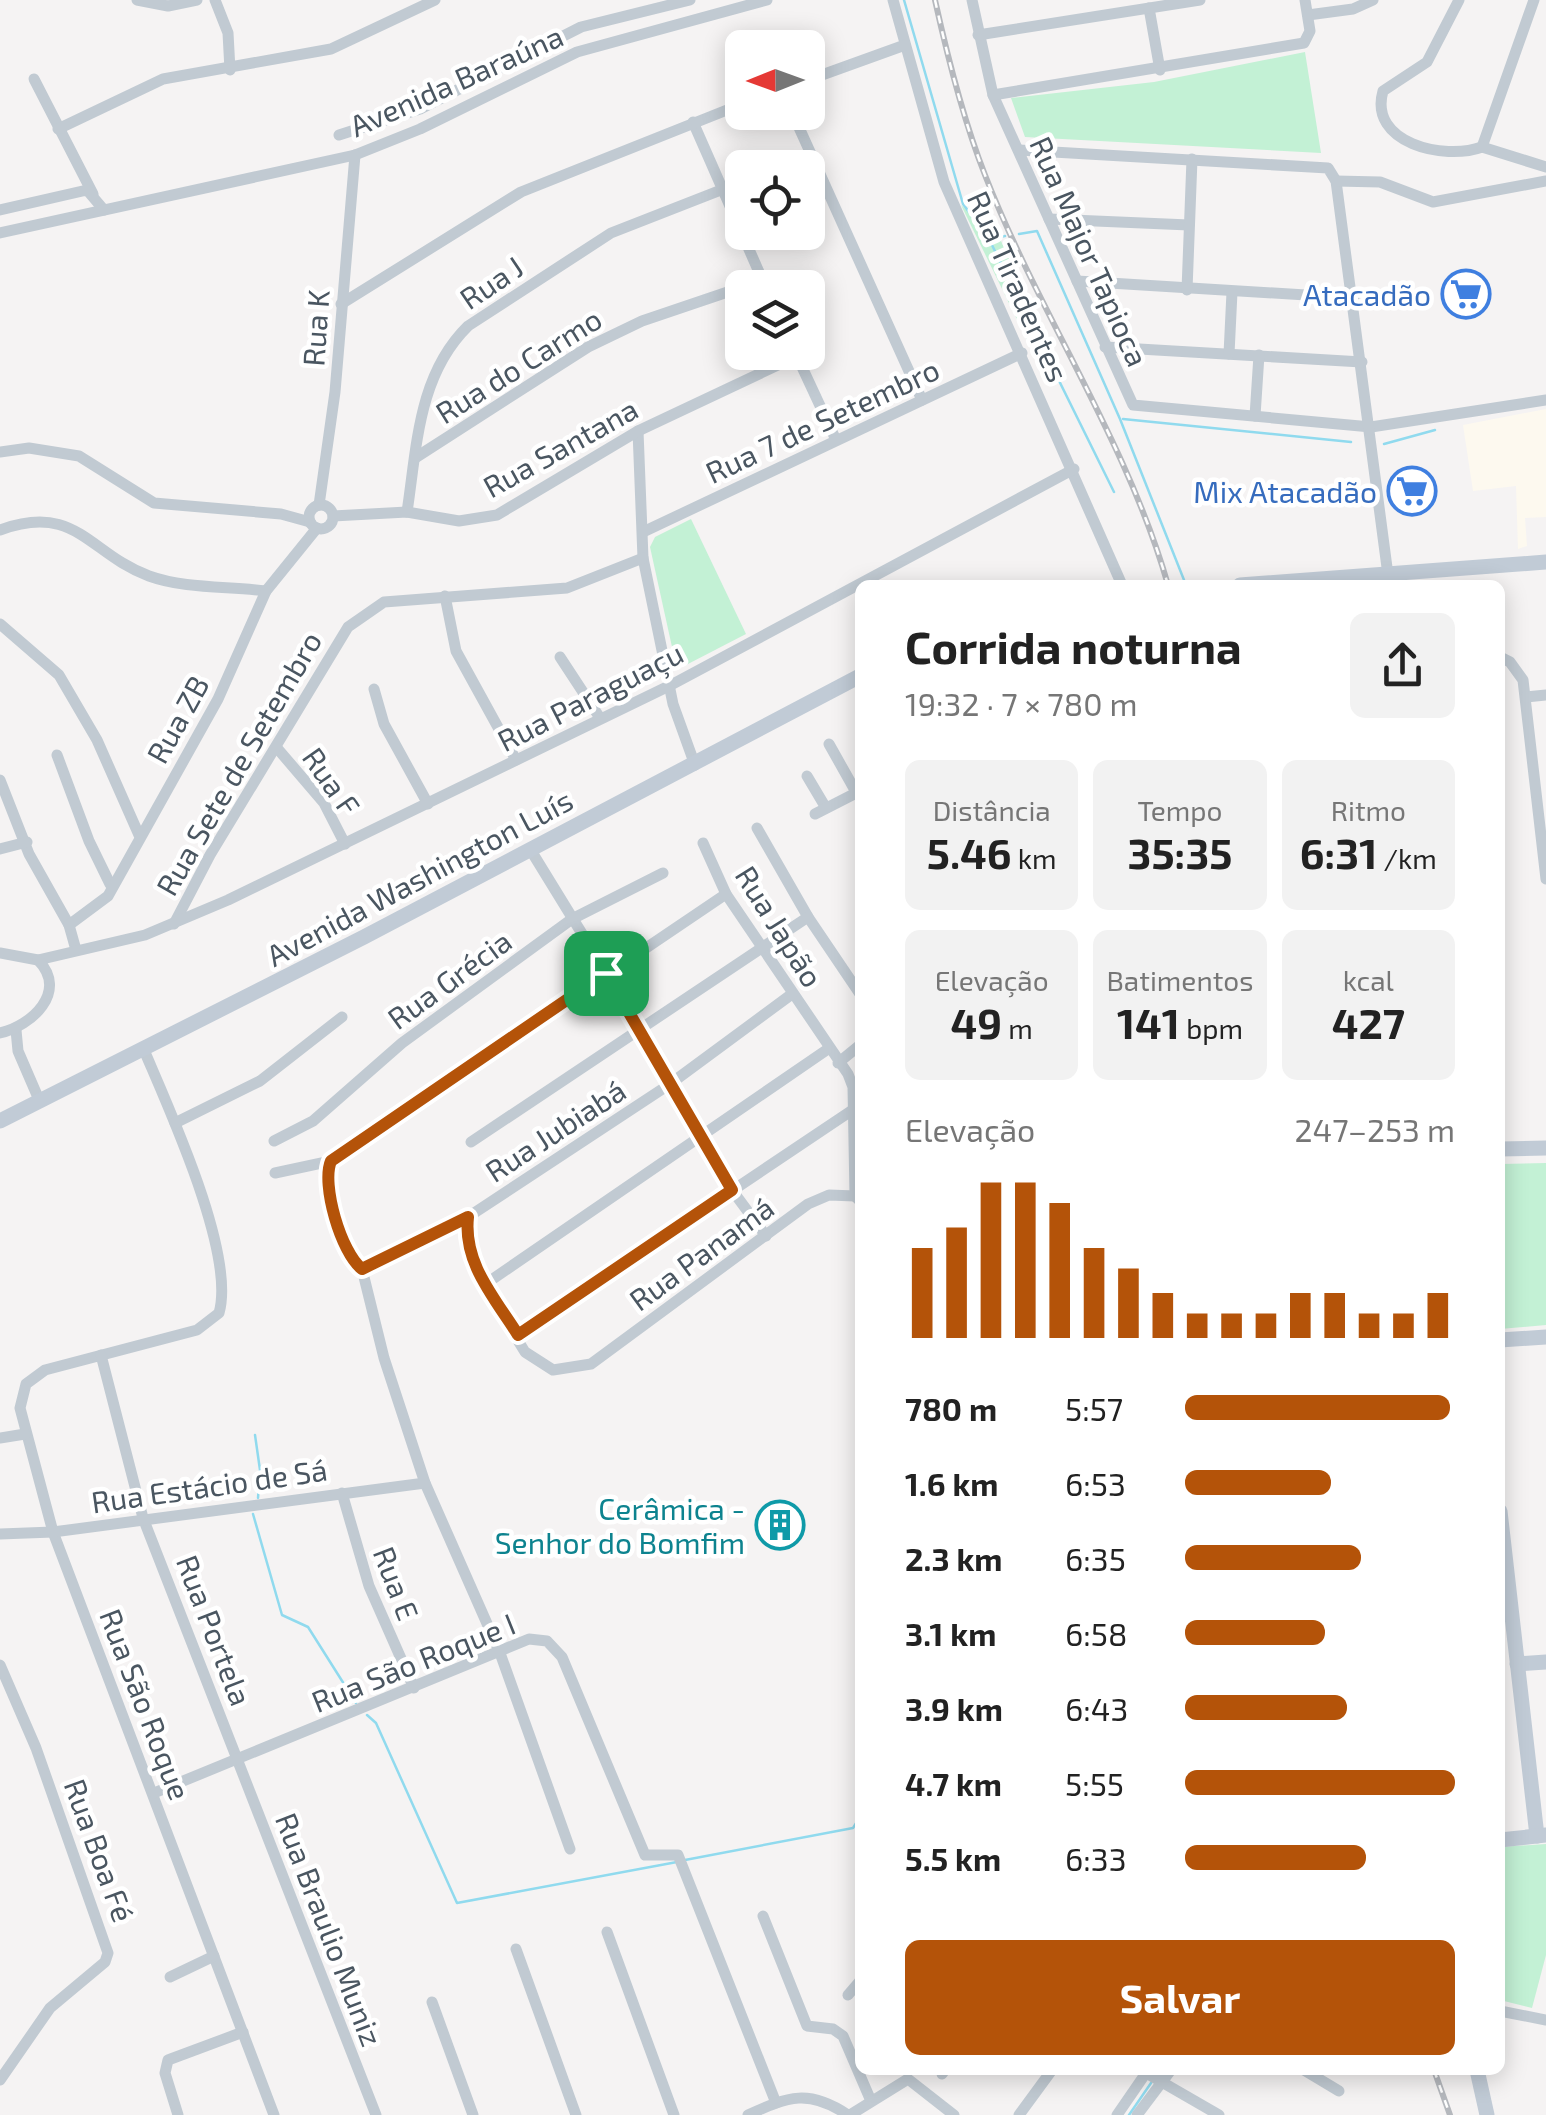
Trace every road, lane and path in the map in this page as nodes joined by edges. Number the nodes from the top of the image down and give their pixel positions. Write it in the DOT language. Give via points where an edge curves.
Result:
graph roads {
  1 [pos="137,0"];
  2 [pos="197,0"];
  3 [pos="214,0"];
  4 [pos="435,0"];
  5 [pos="690,0"];
  6 [pos="767,0"];
  7 [pos="893,0"];
  8 [pos="972,0"];
  9 [pos="1200,0"];
  10 [pos="1304,0"];
  11 [pos="1373,0"];
  12 [pos="1459,0"];
  13 [pos="1534,0"];
  14 [pos="644,5"];
  15 [pos="1149,8"];
  16 [pos="1308,14"];
  17 [pos="978,35"];
  18 [pos="905,45"];
  19 [pos="230,70"];
  20 [pos="1160,70"];
  21 [pos="825,74"];
  22 [pos="34,79"];
  23 [pos="994,95"];
  24 [pos="725,110"];
  25 [pos="692,122"];
  26 [pos="58,129"];
  27 [pos="800,130"];
  28 [pos="339,135"];
  29 [pos="1482,147"];
  30 [pos="1019,150"];
  31 [pos="354,155"];
  32 [pos="1192,160"];
  33 [pos="1546,167"];
  34 [pos="1336,181"];
  35 [pos="1546,182"];
  36 [pos="721,190"];
  37 [pos="93,194"];
  38 [pos="0,210"];
  39 [pos="104,210"];
  40 [pos="1049,219"];
  41 [pos="1188,225"];
  42 [pos="0,233"];
  43 [pos="758,270"];
  44 [pos="1077,281"];
  45 [pos="1187,290"];
  46 [pos="1232,292"];
  47 [pos="725,296"];
  48 [pos="1354,298"];
  49 [pos="341,304"];
  50 [pos="1105,346"];
  51 [pos="1022,353"];
  52 [pos="1229,354"];
  53 [pos="1260,356"];
  54 [pos="1362,362"];
  55 [pos="763,370"];
  56 [pos="803,370"];
  57 [pos="922,400"];
  58 [pos="1546,400"];
  59 [pos="1255,416"];
  60 [pos="1371,426"];
  61 [pos="638,431"];
  62 [pos="836,440"];
  63 [pos="0,452"];
  64 [pos="415,458"];
  65 [pos="1074,469"];
  66 [pos="319,504"];
  67 [pos="407,512"];
  68 [pos="333,516"];
  69 [pos="313,525"];
  70 [pos="0,530"];
  71 [pos="643,532"];
  72 [pos="644,558"];
  73 [pos="1546,562"];
  74 [pos="866,580"];
  75 [pos="1120,580"];
  76 [pos="1388,580"];
  77 [pos="855,586"];
  78 [pos="266,591"];
  79 [pos="445,596"];
  80 [pos="0,624"];
  81 [pos="560,657"];
  82 [pos="1505,661"];
  83 [pos="855,679"];
  84 [pos="671,684"];
  85 [pos="374,689"];
  86 [pos="1546,694"];
  87 [pos="1526,697"];
  88 [pos="600,718"];
  89 [pos="829,744"];
  90 [pos="277,748"];
  91 [pos="57,754"];
  92 [pos="516,760"];
  93 [pos="694,765"];
  94 [pos="807,776"];
  95 [pos="0,780"];
  96 [pos="855,786"];
  97 [pos="1541,789"];
  98 [pos="855,793"];
  99 [pos="428,804"];
  100 [pos="758,828"];
  101 [pos="139,835"];
  102 [pos="27,842"];
  103 [pos="702,843"];
  104 [pos="345,844"];
  105 [pos="0,849"];
  106 [pos="530,849"];
  107 [pos="663,874"];
  108 [pos="1546,880"];
  109 [pos="110,884"];
  110 [pos="726,894"];
  111 [pos="808,917"];
  112 [pos="572,919"];
  113 [pos="174,924"];
  114 [pos="69,926"];
  115 [pos="762,947"];
  116 [pos="76,950"];
  117 [pos="0,953"];
  118 [pos="38,960"];
  119 [pos="606,973"];
  120 [pos="855,987"];
  121 [pos="792,994"];
  122 [pos="342,1017"];
  123 [pos="640,1028"];
  124 [pos="16,1030"];
  125 [pos="0,1034"];
  126 [pos="855,1049"];
  127 [pos="144,1050"];
  128 [pos="828,1050"];
  129 [pos="838,1063"];
  130 [pos="670,1084"];
  131 [pos="40,1102"];
  132 [pos="852,1111"];
  133 [pos="0,1122"];
  134 [pos="175,1124"];
  135 [pos="699,1135"];
  136 [pos="274,1140"];
  137 [pos="471,1142"];
  138 [pos="1546,1148"];
  139 [pos="1505,1149"];
  140 [pos="855,1155"];
  141 [pos="331,1161"];
  142 [pos="275,1173"];
  143 [pos="732,1190"];
  144 [pos="855,1199"];
  145 [pos="468,1217"];
  146 [pos="766,1236"];
  147 [pos="362,1269"];
  148 [pos="484,1285"];
  149 [pos="518,1335"];
  150 [pos="1546,1338"];
  151 [pos="1505,1340"];
  152 [pos="101,1355"];
  153 [pos="582,1368"];
  154 [pos="25,1434"];
  155 [pos="0,1438"];
  156 [pos="425,1483"];
  157 [pos="342,1492"];
  158 [pos="144,1518"];
  159 [pos="53,1532"];
  160 [pos="0,1534"];
  161 [pos="1505,1607"];
  162 [pos="500,1653"];
  163 [pos="1546,1662"];
  164 [pos="1508,1664"];
  165 [pos="0,1665"];
  166 [pos="414,1688"];
  167 [pos="238,1761"];
  168 [pos="154,1793"];
  169 [pos="1541,1836"];
  170 [pos="1505,1840"];
  171 [pos="570,1849"];
  172 [pos="764,1916"];
  173 [pos="607,1932"];
  174 [pos="516,1949"];
  175 [pos="214,1956"];
  176 [pos="170,1976"];
  177 [pos="855,1986"];
  178 [pos="848,1994"];
  179 [pos="432,2002"];
  180 [pos="1505,2013"];
  181 [pos="1546,2020"];
  182 [pos="243,2032"];
  183 [pos="855,2064"];
  184 [pos="860,2075"];
  185 [pos="1048,2075"];
  186 [pos="1142,2075"];
  187 [pos="1151,2075"];
  188 [pos="1168,2075"];
  189 [pos="1313,2075"];
  190 [pos="1478,2075"];
  191 [pos="0,2080"];
  192 [pos="1162,2083"];
  193 [pos="1340,2091"];
  194 [pos="872,2101"];
  195 [pos="770,2108"];
  196 [pos="178,2115"];
  197 [pos="274,2115"];
  198 [pos="376,2115"];
  199 [pos="473,2115"];
  200 [pos="576,2115"];
  201 [pos="674,2115"];
  202 [pos="748,2115"];
  203 [pos="849,2115"];
  204 [pos="954,2115"];
  205 [pos="1019,2115"];
  206 [pos="1117,2115"];
  207 [pos="1137,2115"];
  208 [pos="1219,2115"];
  209 [pos="1487,2115"];
  1 -- 2 [label="street" via="168,6"];
  3 -- 19 [label="street" via="228,32"];
  4 -- 19 [label="street" via="331,49"];
  5 -- 14 [label="street"];
  6 -- 31 [label="street, Avenida Baraúna" via="577,52"];
  7 -- 18 [label="street, Rua Tiradentes"];
  8 -- 17 [label="street, Rua Major Tapioca"];
  9 -- 15 [label="street"];
  10 -- 16 [label="street"];
  11 -- 16 [label="street"];
  12 -- 29 [label="street" via="1435,52 1383,91 1380,110 1390,127 1423,149 1450,155"];
  13 -- 29 [label="street"];
  14 -- 28 [label="street" via="582,27 420,110"];
  15 -- 17 [label="street"];
  15 -- 20 [label="street"];
  16 -- 20 [label="street" via="1310,37 1304,43"];
  17 -- 23 [label="street, Rua Major Tapioca"];
  18 -- 21 [label="street"];
  18 -- 51 [label="street, Rua Tiradentes" via="944,182"];
  19 -- 26 [label="street" via="154,82"];
  20 -- 23 [label="street"];
  22 -- 26 [label="street"];
  23 -- 30 [label="street, Rua Major Tapioca"];
  24 -- 25 [label="street"];
  25 -- 36 [label="street"];
  25 -- 49 [label="street" via="521,192"];
  26 -- 37 [label="street"];
  27 -- 57 [label="street"];
  29 -- 33 [label="street"];
  30 -- 32 [label="street"];
  30 -- 40 [label="street, Rua Major Tapioca"];
  31 -- 39 [label="street, Avenida Baraúna"];
  31 -- 49 [label="street, Rua K"];
  32 -- 34 [label="street" via="1328,168"];
  32 -- 41 [label="street"];
  34 -- 35 [label="street" via="1380,182 1433,202"];
  34 -- 48 [label="street"];
  36 -- 43 [label="street"];
  36 -- 64 [label="street, Rua J" via="611,233 468,326 434,371"];
  37 -- 38 [label="street"];
  37 -- 39 [label="street"];
  39 -- 42 [label="street, Avenida Baraúna"];
  40 -- 41 [label="street"];
  40 -- 44 [label="street, Rua Major Tapioca"];
  41 -- 45 [label="street"];
  44 -- 45 [label="street"];
  44 -- 50 [label="street, Rua Major Tapioca"];
  45 -- 46 [label="street"];
  46 -- 48 [label="street"];
  46 -- 52 [label="street"];
  47 -- 64 [label="street, Rua do Carmo" via="588,347"];
  48 -- 54 [label="street"];
  49 -- 66 [label="street, Rua K"];
  50 -- 52 [label="street"];
  50 -- 59 [label="street, Rua Major Tapioca" via="1128,400 1139,408"];
  51 -- 57 [label="street, Rua 7 de Setembro"];
  51 -- 65 [label="street, Rua Tiradentes"];
  52 -- 53 [label="street"];
  53 -- 54 [label="street"];
  53 -- 59 [label="street"];
  54 -- 60 [label="street"];
  55 -- 61 [label="street, Rua Santana"];
  56 -- 62 [label="street"];
  57 -- 62 [label="street, Rua 7 de Setembro"];
  58 -- 60 [label="street, Rua Major Tapioca"];
  59 -- 60 [label="street, Rua Major Tapioca"];
  60 -- 76 [label="street"];
  61 -- 67 [label="street, Rua Santana" via="497,515 459,522"];
  61 -- 71 [label="street"];
  62 -- 71 [label="street, Rua 7 de Setembro"];
  63 -- 69 [label="street" via="30,448 79,456 154,503 281,514"];
  64 -- 67 [label="street, Rua J"];
  65 -- 74 [label="street, Rua Paraguaçu"];
  65 -- 75 [label="street, Rua Tiradentes"];
  66 -- 68 [label="street"];
  66 -- 69 [label="street" via="310,511"];
  67 -- 68 [label="street, Rua Santana"];
  68 -- 69 [label="street" via="330,525"];
  69 -- 78 [label="street, Rua ZB"];
  70 -- 78 [label="street" via="26,523 73,526 150,576"];
  71 -- 72 [label="street"];
  72 -- 79 [label="street" via="567,588"];
  72 -- 84 [label="street"];
  73 -- 76 [label="main road"];
  77 -- 84 [label="street, Rua Paraguaçu"];
  78 -- 101 [label="street, Rua ZB" via="224,686"];
  79 -- 90 [label="street, Rua Sete de Setembro" via="384,602 348,627"];
  79 -- 92 [label="street" via="456,652"];
  80 -- 101 [label="street" via="58,675 97,740"];
  81 -- 88 [label="street"];
  82 -- 87 [label="street" via="1517,670"];
  83 -- 93 [label="main road, Avenida Washington Luís"];
  84 -- 88 [label="street, Rua Paraguaçu"];
  84 -- 93 [label="street"];
  85 -- 99 [label="street" via="384,724"];
  86 -- 87 [label="street"];
  87 -- 97 [label="street"];
  88 -- 92 [label="street, Rua Paraguaçu"];
  89 -- 96 [label="street"];
  90 -- 104 [label="street, Rua F" via="324,803"];
  90 -- 113 [label="street, Rua Sete de Setembro"];
  91 -- 109 [label="street"];
  92 -- 99 [label="street, Rua Paraguaçu"];
  93 -- 106 [label="main road, Avenida Washington Luís"];
  94 -- 98 [label="street" via="821,811"];
  95 -- 102 [label="street"];
  97 -- 108 [label="street"];
  99 -- 104 [label="street, Rua Paraguaçu"];
  100 -- 111 [label="street"];
  101 -- 109 [label="street, Rua ZB"];
  102 -- 105 [label="street"];
  102 -- 114 [label="street"];
  103 -- 110 [label="street, Rua Japão"];
  104 -- 113 [label="street, Rua Paraguaçu"];
  106 -- 112 [label="street"];
  106 -- 127 [label="main road, Avenida Washington Luís"];
  107 -- 112 [label="street, Rua Grécia"];
  109 -- 114 [label="street, Rua ZB" via="101,903"];
  110 -- 115 [label="street, Rua Japão"];
  110 -- 119 [label="street"];
  111 -- 115 [label="street"];
  111 -- 120 [label="street"];
  112 -- 119 [label="street"];
  112 -- 136 [label="street, Rua Grécia" via="402,1043 313,1122"];
  113 -- 116 [label="street, Rua Paraguaçu"];
  114 -- 116 [label="street"];
  115 -- 121 [label="street, Rua Japão"];
  115 -- 123 [label="street"];
  116 -- 118 [label="street, Rua Paraguaçu"];
  117 -- 118 [label="street"];
  118 -- 124 [label="street" via="48,976 48,999"];
  119 -- 123 [label="street"];
  119 -- 141 [label="street"];
  121 -- 128 [label="street, Rua Japão"];
  121 -- 130 [label="street, Rua Jubiabá"];
  122 -- 134 [label="street" via="260,1081"];
  123 -- 130 [label="street"];
  123 -- 137 [label="street"];
  124 -- 125 [label="street"];
  124 -- 131 [label="street"];
  126 -- 129 [label="street"];
  127 -- 131 [label="main road, Avenida Washington Luís"];
  127 -- 134 [label="street, Rua São Roque"];
  128 -- 129 [label="street, Rua Japão"];
  128 -- 135 [label="street"];
  129 -- 132 [label="street, Rua Japão" via="853,1087"];
  130 -- 135 [label="street"];
  130 -- 145 [label="street, Rua Jubiabá"];
  131 -- 133 [label="main road, Avenida Washington Luís"];
  132 -- 140 [label="street, Rua Japão"];
  132 -- 143 [label="street"];
  134 -- 152 [label="street, Rua São Roque" via="221,1268 219,1313 197,1330"];
  135 -- 143 [label="street"];
  135 -- 148 [label="street"];
  138 -- 139 [label="main road"];
  141 -- 142 [label="street"];
  141 -- 147 [label="street" via="340,1232 348,1256"];
  143 -- 146 [label="street"];
  143 -- 149 [label="street"];
  144 -- 146 [label="street, Rua Panamá" via="820,1198"];
  145 -- 147 [label="street"];
  145 -- 148 [label="street, Rua Jubiabá" via="465,1242"];
  146 -- 153 [label="street, Rua Panamá"];
  147 -- 156 [label="street"];
  148 -- 149 [label="street, Rua Jubiabá"];
  149 -- 153 [label="street, Rua Jubiabá" via="540,1365"];
  150 -- 151 [label="main road"];
  152 -- 154 [label="street, Rua São Roque" via="33,1376 22,1394"];
  152 -- 158 [label="street, Rua Portela"];
  154 -- 155 [label="street"];
  154 -- 159 [label="street, Rua São Roque"];
  156 -- 157 [label="street, Rua Estácio de Sá"];
  156 -- 162 [label="street"];
  157 -- 158 [label="street, Rua Estácio de Sá"];
  157 -- 166 [label="street, Rua E" via="369,1586"];
  158 -- 159 [label="street, Rua Estácio de Sá"];
  158 -- 167 [label="street, Rua Portela"];
  159 -- 160 [label="street, Rua Estácio de Sá"];
  159 -- 168 [label="street, Rua São Roque"];
  161 -- 164 [label="main road"];
  162 -- 166 [label="street, Rua São Roque I"];
  162 -- 171 [label="street"];
  162 -- 195 [label="street, Rua São Roque I" via="535,1638 554,1646 645,1855 680,1858"];
  163 -- 164 [label="main road"];
  164 -- 169 [label="main road"];
  165 -- 191 [label="street, Rua Boa Fé" via="108,1952 105,1962 50,2008"];
  166 -- 167 [label="street, Rua São Roque I"];
  167 -- 168 [label="street, Rua São Roque I"];
  167 -- 198 [label="street, Rua Braulio Muniz"];
  168 -- 175 [label="street, Rua São Roque"];
  169 -- 170 [label="main road"];
  172 -- 183 [label="street" via="807,2026 842,2036"];
  173 -- 201 [label="street"];
  174 -- 200 [label="street"];
  175 -- 176 [label="street"];
  175 -- 182 [label="street, Rua São Roque"];
  177 -- 178 [label="street"];
  179 -- 199 [label="street"];
  180 -- 181 [label="street"];
  182 -- 196 [label="street" via="168,2060 165,2074"];
  182 -- 197 [label="street, Rua São Roque"];
  184 -- 194 [label="street"];
  185 -- 205 [label="street"];
  186 -- 206 [label="street"];
  187 -- 192 [label="street"];
  188 -- 192 [label="street"];
  189 -- 193 [label="street"];
  190 -- 209 [label="main road"];
  192 -- 207 [label="street"];
  192 -- 208 [label="street"];
  194 -- 203 [label="street"];
  194 -- 204 [label="street" via="900,2080 913,2080"];
  195 -- 202 [label="street"];
  195 -- 203 [label="street" via="818,2097"];
}
